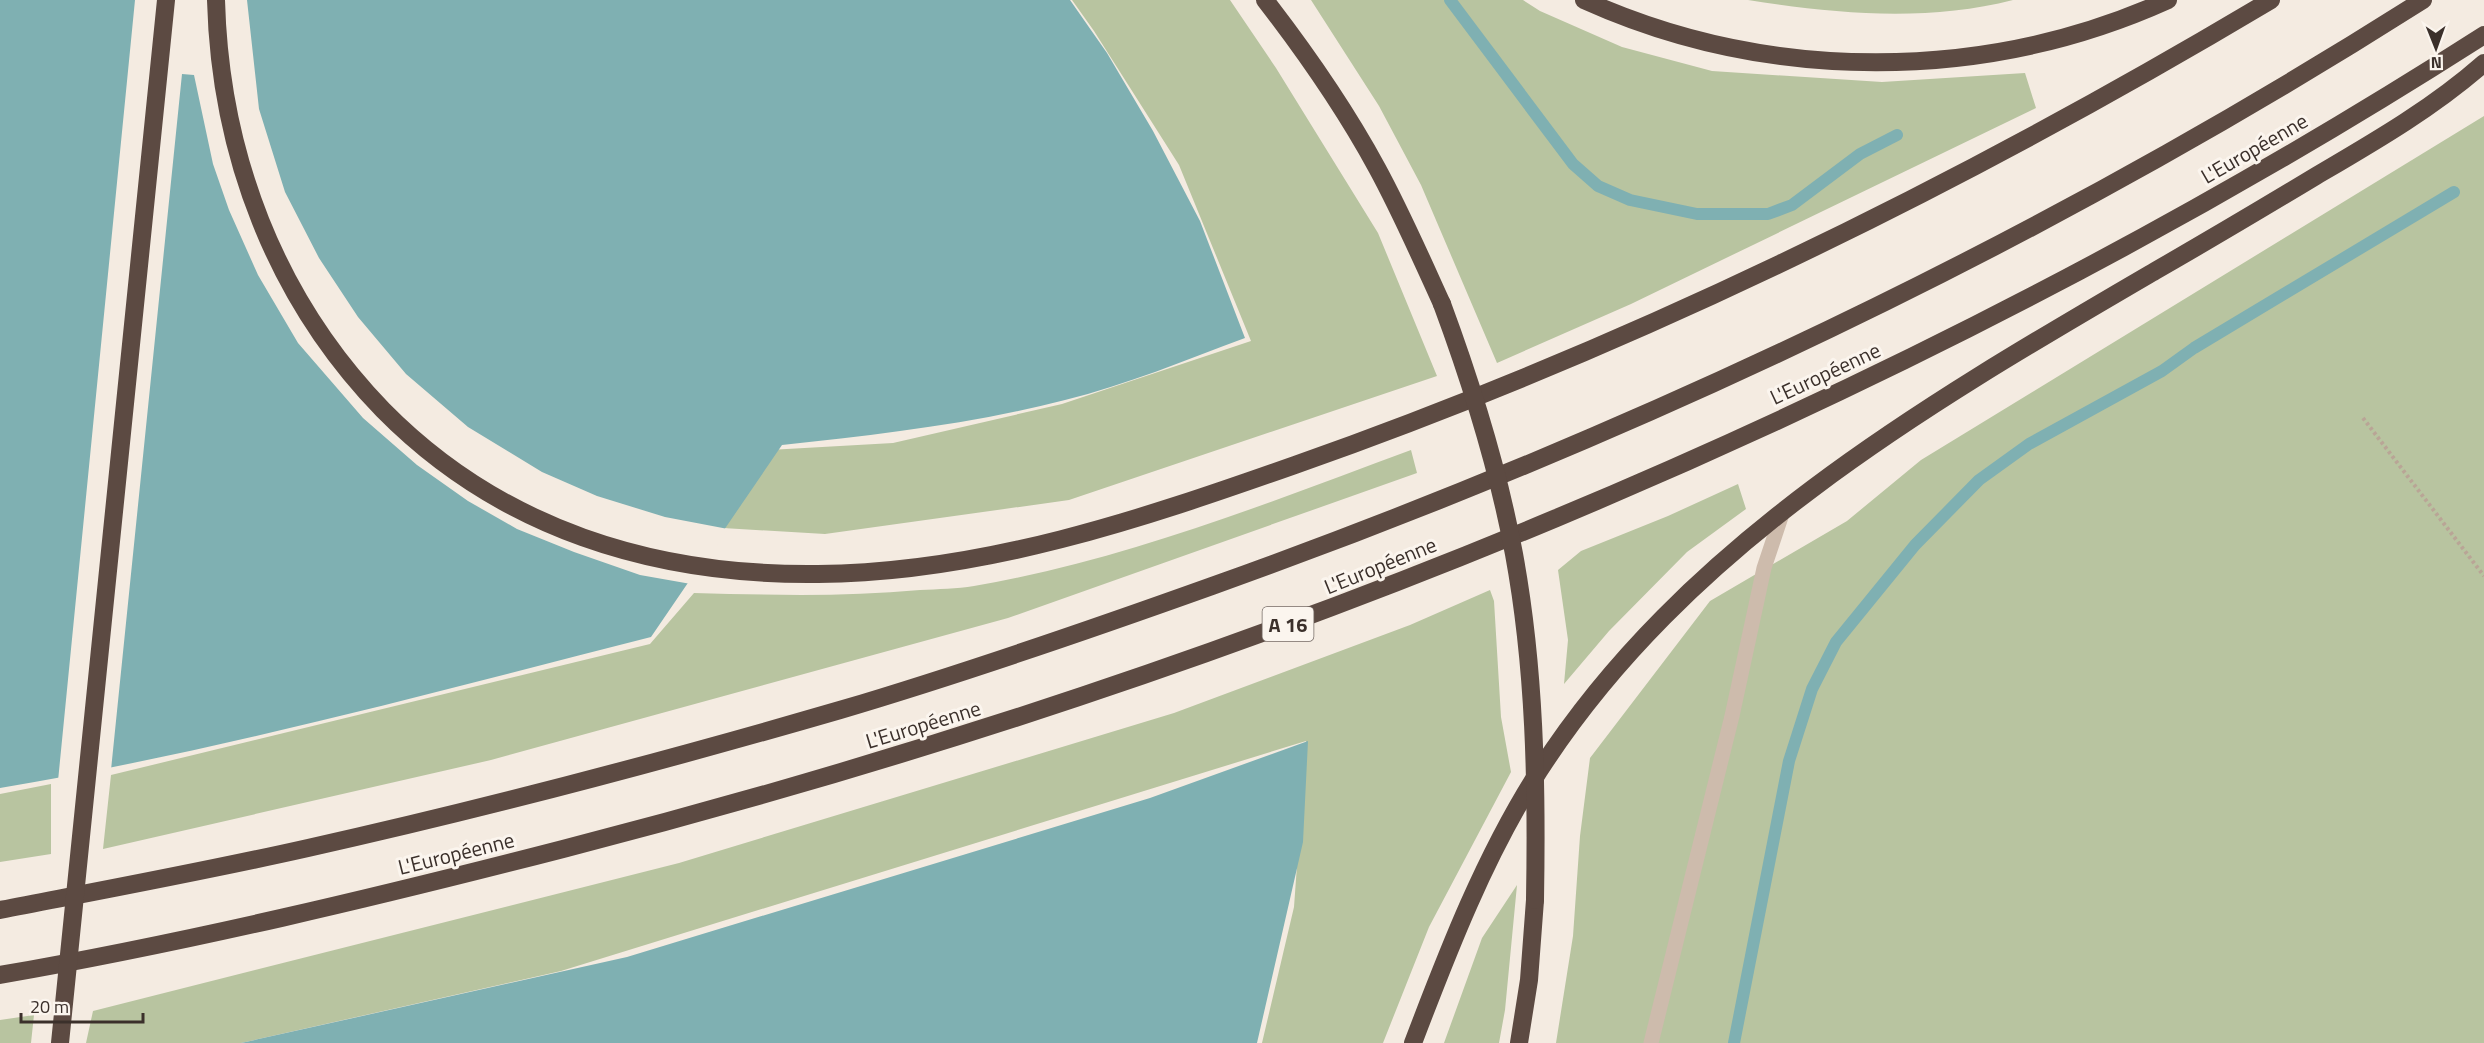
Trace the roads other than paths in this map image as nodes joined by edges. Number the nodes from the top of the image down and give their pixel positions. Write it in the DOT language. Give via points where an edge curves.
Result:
graph roads {
  1 [pos="166,0"];
  2 [pos="216,0"];
  3 [pos="1265,0"];
  4 [pos="1584,0"];
  5 [pos="2168,0"];
  6 [pos="2271,0"];
  7 [pos="2423,0"];
  8 [pos="2484,34"];
  9 [pos="2484,63"];
  10 [pos="1783,511"];
  11 [pos="0,910"];
  12 [pos="0,975"];
  13 [pos="60,1043"];
  14 [pos="1413,1043"];
  15 [pos="1519,1043"];
  16 [pos="1651,1043"];
  1 -- 13 [label="highway, bridge"];
  2 -- 6 [label="highway" via="221,79 244,177 264,229 304,310 355,381 411,435 468,480 552,526 602,546 655,559 773,574 893,569 985,556 1077,535 1257,478 1490,391 1691,306 1900,206 2033,136"];
  3 -- 15 [label="highway, bridge" via="1299,44 1377,168 1442,304 1489,444 1514,555 1531,689 1536,900"];
  4 -- 5 [label="highway" via="1656,28 1715,44 1810,60 1874,63 1932,62 2047,43 2098,29"];
  7 -- 11 [label="highway, L'Européenne" via="2221,123 1940,274 1669,403 1304,553 996,660 698,750 333,842"];
  8 -- 12 [label="highway, L'Européenne / A 16" via="2242,181 1945,340 1615,494 1322,612 1017,718 719,808 403,889"];
  9 -- 10 [label="highway" via="2399,126 1993,368 1854,459"];
  10 -- 14 [label="highway" via="1734,550 1630,650 1556,745 1517,809 1482,879"];
  10 -- 16 [label="lane" via="1764,568 1732,717"];
}
